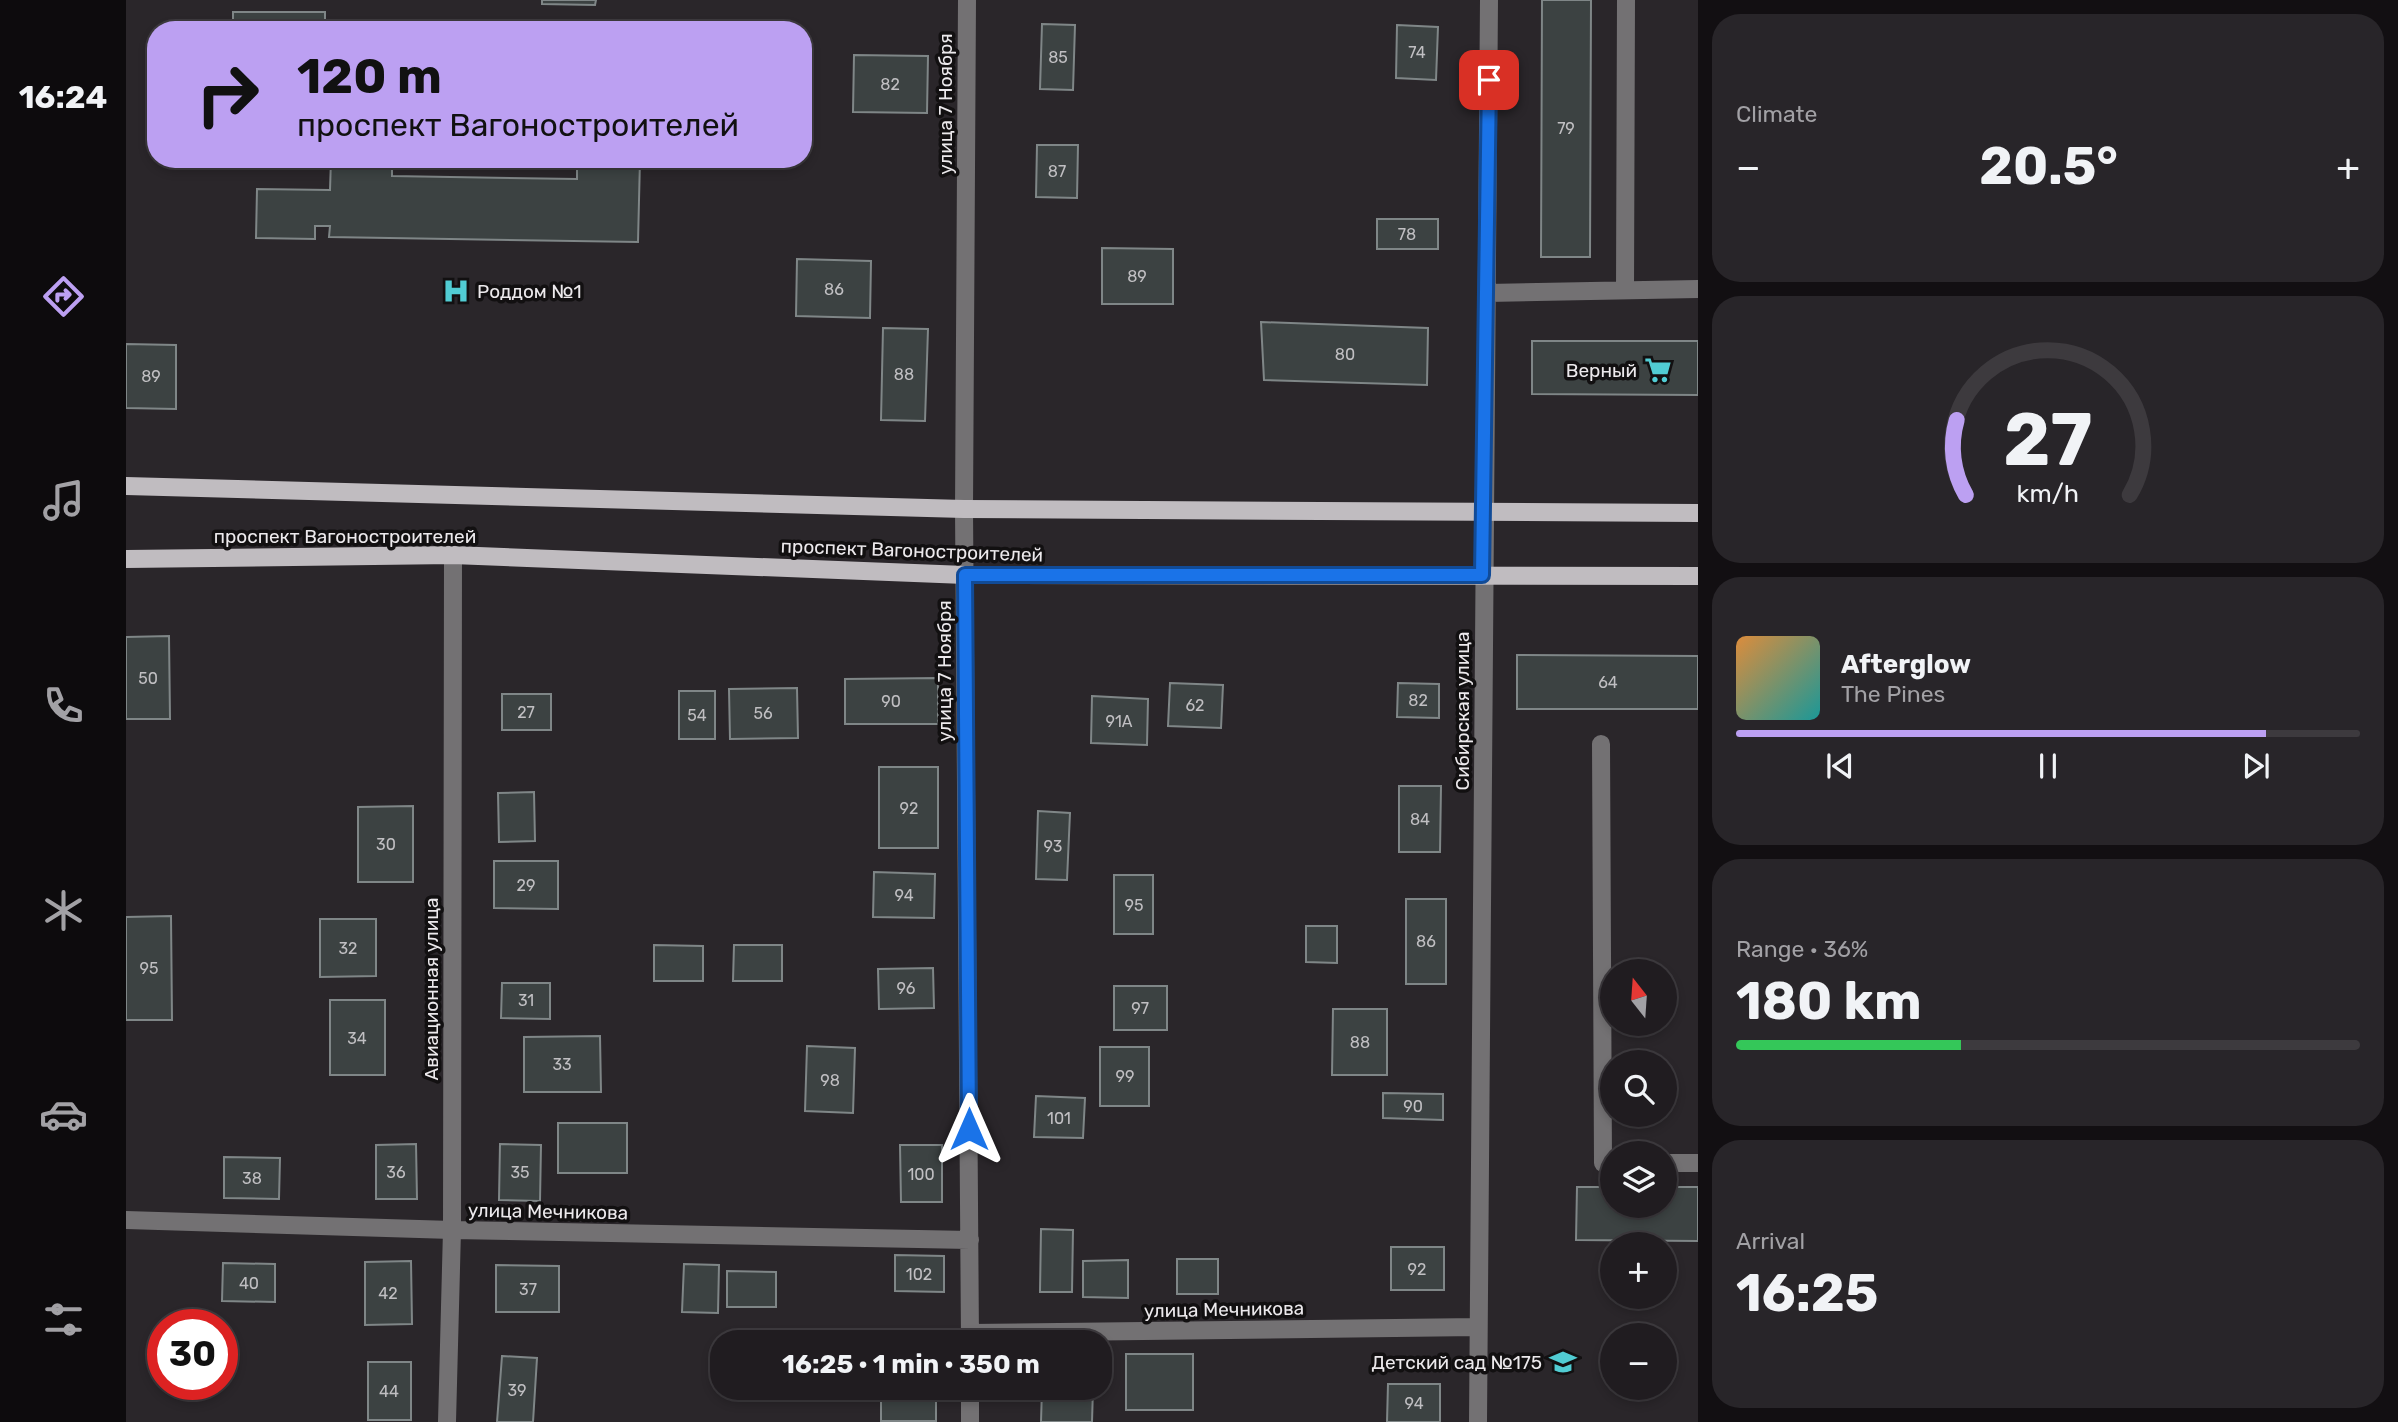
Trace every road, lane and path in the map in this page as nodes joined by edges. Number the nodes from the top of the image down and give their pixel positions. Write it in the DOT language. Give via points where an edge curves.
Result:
graph roads {
  1 [pos="967,0"];
  2 [pos="1489,0"];
  3 [pos="1626,0"];
  4 [pos="1698,289"];
  5 [pos="1625,290"];
  6 [pos="1488,293"];
  7 [pos="126,486"];
  8 [pos="964,509"];
  9 [pos="1486,513"];
  10 [pos="1698,513"];
  11 [pos="453,555"];
  12 [pos="126,559"];
  13 [pos="965,575"];
  14 [pos="1482,575"];
  15 [pos="1698,576"];
  16 [pos="1601,744"];
  17 [pos="1603,1141"];
  18 [pos="1677,1163"];
  19 [pos="1698,1163"];
  20 [pos="126,1220"];
  21 [pos="452,1230"];
  22 [pos="970,1240"];
  23 [pos="1478,1327"];
  24 [pos="970,1330"];
  25 [pos="1112,1335"];
  26 [pos="970,1400"];
  27 [pos="447,1422"];
  28 [pos="970,1422"];
  29 [pos="1478,1422"];
  1 -- 8 [label="street, улица 7 Ноября"];
  2 -- 6 [label="street, Сибирская улица"];
  3 -- 5 [label="street"];
  4 -- 5 [label="street"];
  5 -- 6 [label="street"];
  6 -- 9 [label="street, Сибирская улица"];
  7 -- 8 [label="main road"];
  8 -- 9 [label="main road"];
  8 -- 13 [label="street, улица 7 Ноября"];
  9 -- 10 [label="main road"];
  9 -- 14 [label="street, Сибирская улица"];
  11 -- 12 [label="main road, проспект Вагоностроителей"];
  11 -- 13 [label="main road, проспект Вагоностроителей"];
  11 -- 21 [label="street, Авиационная улица"];
  13 -- 14 [label="main road, проспект Вагоностроителей"];
  13 -- 22 [label="street, улица 7 Ноября"];
  14 -- 15 [label="main road, проспект Вагоностроителей"];
  14 -- 23 [label="street, Сибирская улица"];
  16 -- 17 [label="street"];
  18 -- 19 [label="street"];
  20 -- 21 [label="street, улица Мечникова"];
  21 -- 22 [label="street, улица Мечникова"];
  21 -- 27 [label="street, Авиационная улица"];
  22 -- 24 [label="street, улица 7 Ноября"];
  23 -- 25 [label="street, улица Мечникова"];
  23 -- 29 [label="street, Сибирская улица"];
  26 -- 28 [label="street"];
}
